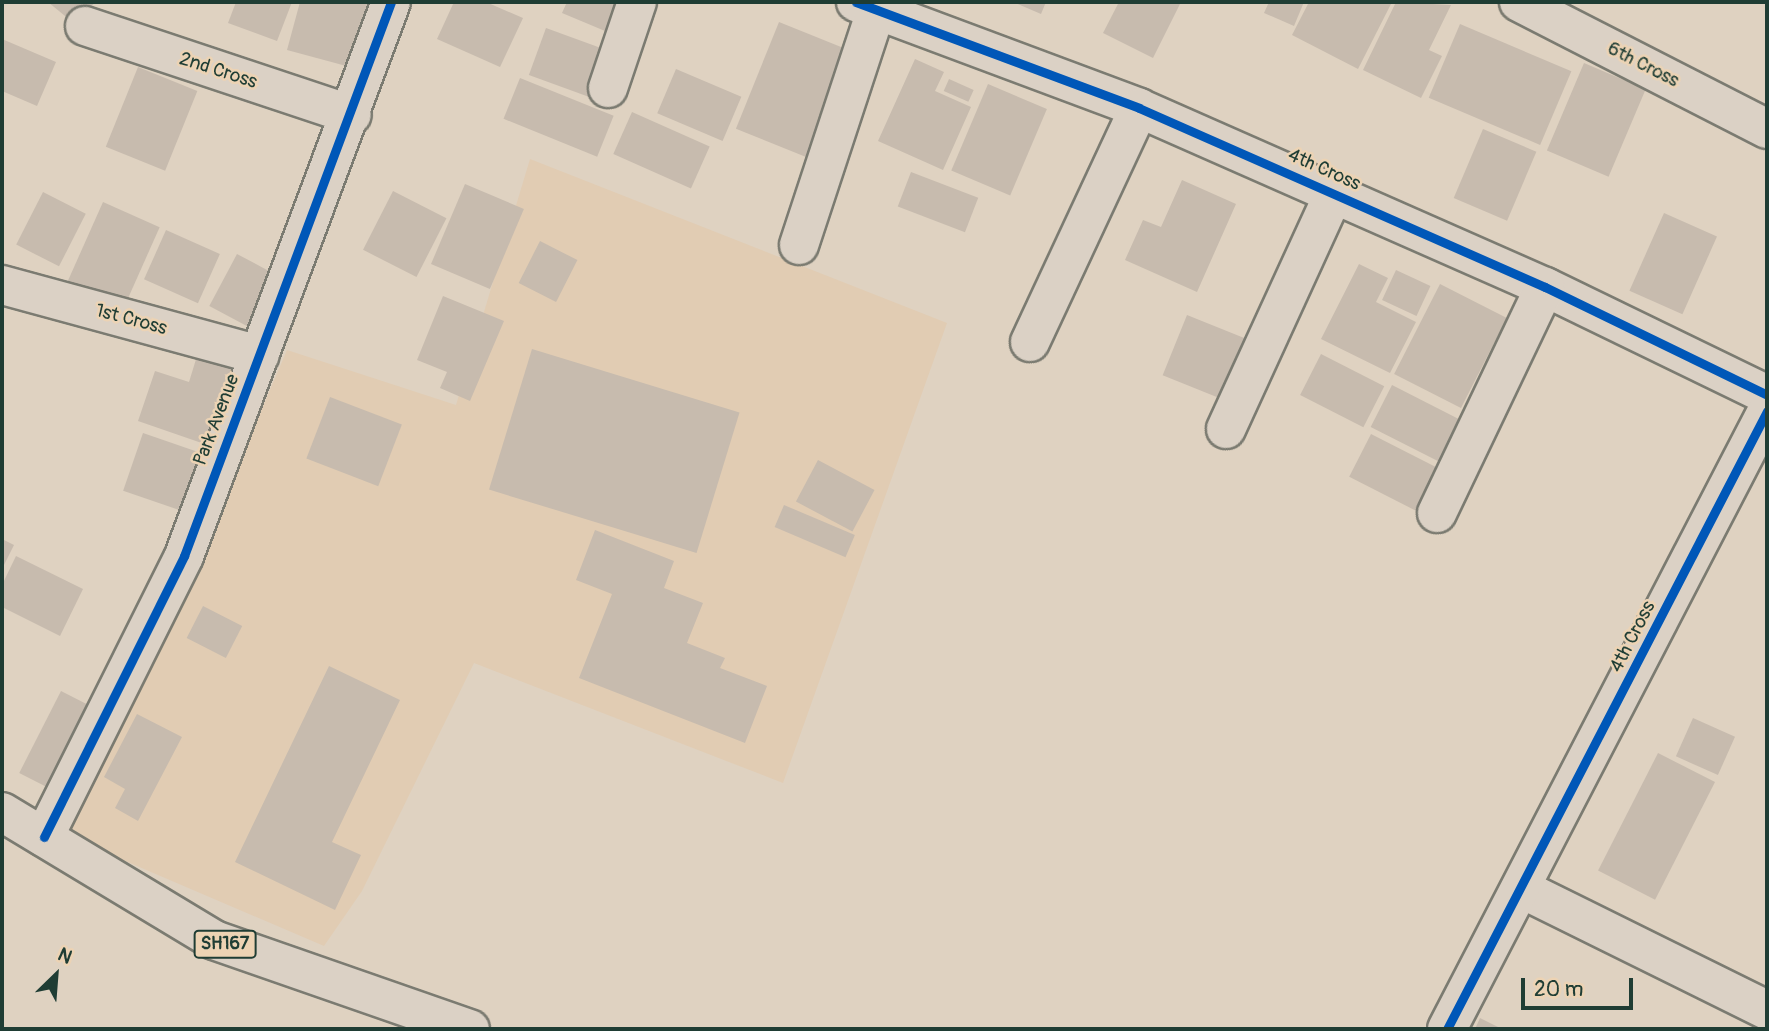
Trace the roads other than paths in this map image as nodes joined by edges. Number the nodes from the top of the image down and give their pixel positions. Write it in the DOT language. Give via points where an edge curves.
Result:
graph roads {
  1 [pos="391,2"];
  2 [pos="637,2"];
  3 [pos="871,4"];
  4 [pos="1542,7"];
  5 [pos="85,26"];
  6 [pos="608,88"];
  7 [pos="1139,108"];
  8 [pos="352,115"];
  9 [pos="1767,129"];
  10 [pos="1334,193"];
  11 [pos="799,245"];
  12 [pos="2,285"];
  13 [pos="1545,287"];
  14 [pos="1030,342"];
  15 [pos="260,355"];
  16 [pos="1767,395"];
  17 [pos="1767,411"];
  18 [pos="1226,429"];
  19 [pos="1437,513"];
  20 [pos="2,812"];
  21 [pos="44,837"];
  22 [pos="1522,889"];
  23 [pos="1767,1010"];
  24 [pos="1767,1023"];
  25 [pos="470,1029"];
  26 [pos="1447,1029"];
  27 [pos="1764,1029"];
  1 -- 8 [label="street, Park Avenue"];
  2 -- 6 [label="street"];
  3 -- 7 [label="street, 4th Cross"];
  3 -- 11 [label="street"];
  4 -- 9 [label="street, 6th Cross"];
  5 -- 8 [label="street, 2nd Cross"];
  7 -- 10 [label="street, 4th Cross"];
  7 -- 14 [label="street"];
  8 -- 15 [label="street, Park Avenue"];
  10 -- 13 [label="street, 4th Cross"];
  10 -- 18 [label="street"];
  12 -- 15 [label="street, 1st Cross"];
  13 -- 16 [label="street, 4th Cross"];
  13 -- 19 [label="street"];
  15 -- 21 [label="street, Park Avenue" via="184,556"];
  17 -- 22 [label="street, 4th Cross"];
  20 -- 21 [label="street, SH167"];
  21 -- 25 [label="street, SH167" via="214,940"];
  22 -- 23 [label="street"];
  22 -- 26 [label="street, 4th Cross"];
  24 -- 27 [label="street"];
}
